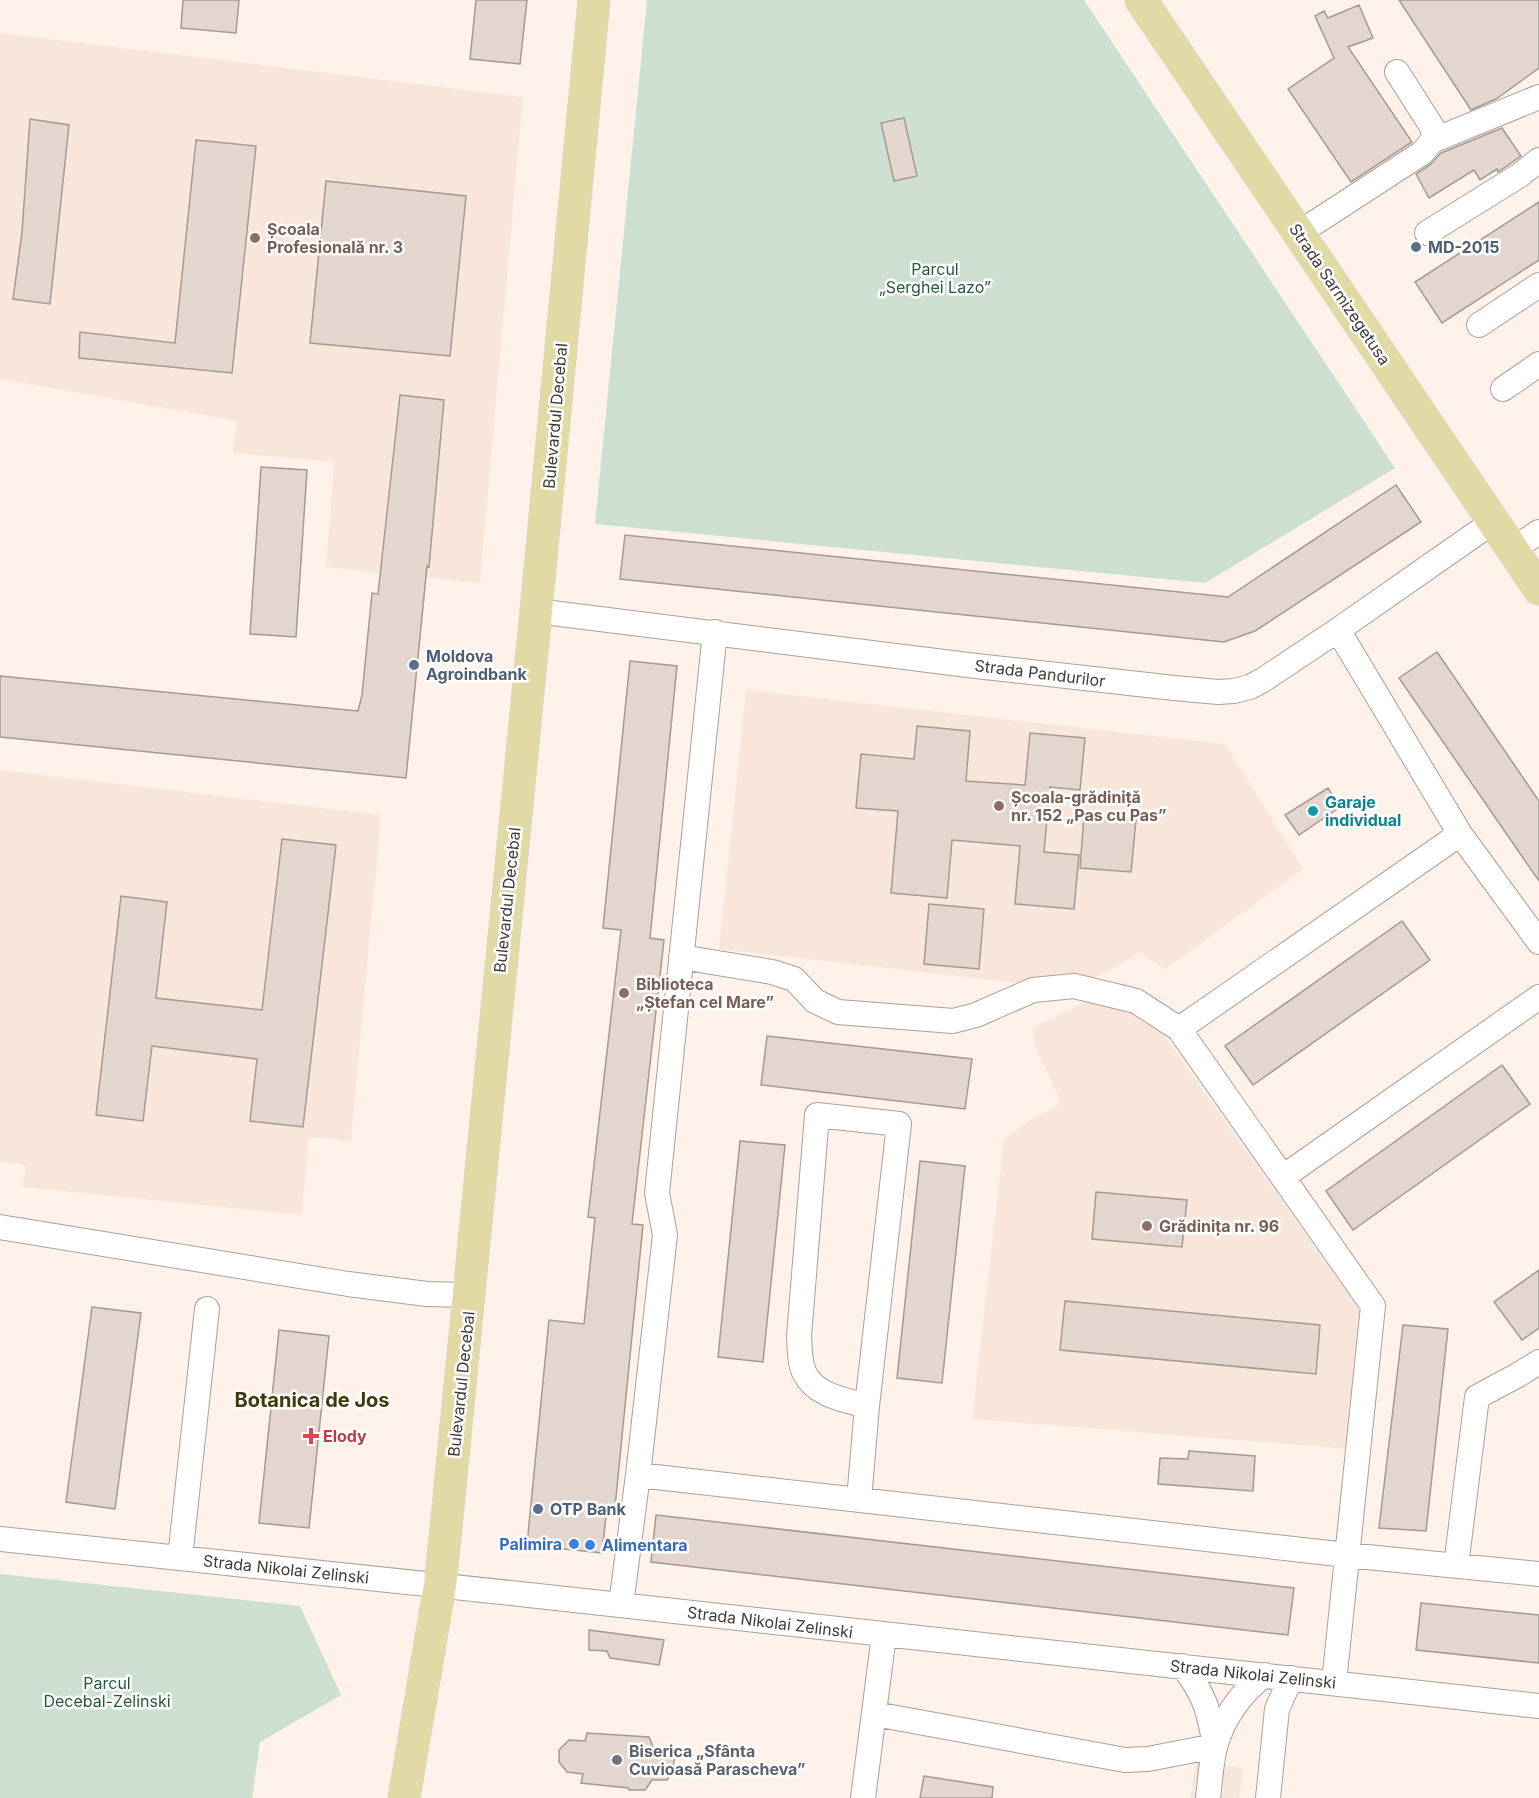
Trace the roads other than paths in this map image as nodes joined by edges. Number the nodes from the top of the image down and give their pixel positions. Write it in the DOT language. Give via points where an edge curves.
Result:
graph roads {
  1 [pos="594,0"];
  2 [pos="1141,0"];
  3 [pos="1397,72"];
  4 [pos="1539,97"];
  5 [pos="1432,141"];
  6 [pos="1539,160"];
  7 [pos="1427,232"];
  8 [pos="1299,233"];
  9 [pos="1539,285"];
  10 [pos="1479,325"];
  11 [pos="1539,364"];
  12 [pos="1503,389"];
  13 [pos="1494,521"];
  14 [pos="1539,532"];
  15 [pos="1513,549"];
  16 [pos="1539,589"];
  17 [pos="536,611"];
  18 [pos="1338,630"];
  19 [pos="715,632"];
  20 [pos="1460,834"];
  21 [pos="1539,942"];
  22 [pos="681,957"];
  23 [pos="1539,997"];
  24 [pos="1179,1029"];
  25 [pos="1283,1177"];
  26 [pos="0,1227"];
  27 [pos="469,1295"];
  28 [pos="207,1309"];
  29 [pos="1539,1362"];
  30 [pos="867,1406"];
  31 [pos="638,1475"];
  32 [pos="859,1500"];
  33 [pos="0,1539"];
  34 [pos="1347,1555"];
  35 [pos="180,1558"];
  36 [pos="1456,1566"];
  37 [pos="1539,1574"];
  38 [pos="441,1585"];
  39 [pos="621,1605"];
  40 [pos="884,1635"];
  41 [pos="1183,1666"];
  42 [pos="1265,1675"];
  43 [pos="1291,1678"];
  44 [pos="1334,1683"];
  45 [pos="1539,1706"];
  46 [pos="875,1714"];
  47 [pos="1215,1746"];
  48 [pos="404,1798"];
  49 [pos="863,1798"];
  50 [pos="1208,1798"];
  51 [pos="1268,1798"];
  1 -- 17 [label="main road, Bulevardul Decebal"];
  2 -- 8 [label="main road, Strada Sarmizegetusa"];
  3 -- 5 [label="street" via="1434,130"];
  4 -- 5 [label="street"];
  5 -- 8 [label="street" via="1422,153"];
  6 -- 7 [label="street"];
  8 -- 13 [label="main road, Strada Sarmizegetusa"];
  9 -- 10 [label="street"];
  11 -- 12 [label="street"];
  13 -- 15 [label="main road, Strada Sarmizegetusa"];
  13 -- 18 [label="street, Strada Pandurilor"];
  14 -- 15 [label="street"];
  15 -- 16 [label="main road, Strada Sarmizegetusa"];
  17 -- 19 [label="street, Strada Pandurilor"];
  17 -- 27 [label="main road, Bulevardul Decebal"];
  18 -- 19 [label="street, Strada Pandurilor" via="1250,687 1218,692"];
  18 -- 20 [label="street"];
  19 -- 22 [label="street"];
  20 -- 21 [label="street"];
  20 -- 24 [label="street"];
  22 -- 24 [label="street" via="772,972 794,980 815,1001 838,1012 953,1021 1033,990 1074,986 1136,1001"];
  22 -- 31 [label="street" via="657,1193 665,1235"];
  23 -- 25 [label="street"];
  24 -- 25 [label="street"];
  25 -- 34 [label="street" via="1373,1306"];
  26 -- 27 [label="street" via="348,1284"];
  27 -- 38 [label="main road, Bulevardul Decebal"];
  28 -- 35 [label="street"];
  29 -- 36 [label="street" via="1477,1397"];
  30 -- 30 [label="street" via="830,1396 812,1384 804,1373 800,1354 817,1115 899,1124"];
  30 -- 32 [label="street"];
  31 -- 32 [label="street"];
  31 -- 39 [label="street"];
  32 -- 34 [label="street"];
  33 -- 35 [label="street, Strada Nikolai Zelinski"];
  34 -- 36 [label="street"];
  34 -- 44 [label="street"];
  35 -- 38 [label="street, Strada Nikolai Zelinski"];
  36 -- 37 [label="street"];
  38 -- 39 [label="street, Strada Nikolai Zelinski"];
  38 -- 48 [label="main road, Bulevardul Decebal"];
  39 -- 40 [label="street, Strada Nikolai Zelinski"];
  40 -- 41 [label="street, Strada Nikolai Zelinski"];
  40 -- 46 [label="street"];
  41 -- 42 [label="street, Strada Nikolai Zelinski"];
  41 -- 47 [label="street" via="1206,1704"];
  42 -- 43 [label="street, Strada Nikolai Zelinski"];
  42 -- 47 [label="street" via="1240,1698"];
  43 -- 44 [label="street, Strada Nikolai Zelinski"];
  43 -- 51 [label="street" via="1277,1708"];
  44 -- 45 [label="street, Strada Nikolai Zelinski"];
  46 -- 47 [label="street" via="1125,1760"];
  46 -- 49 [label="street"];
  47 -- 50 [label="street"];
}
